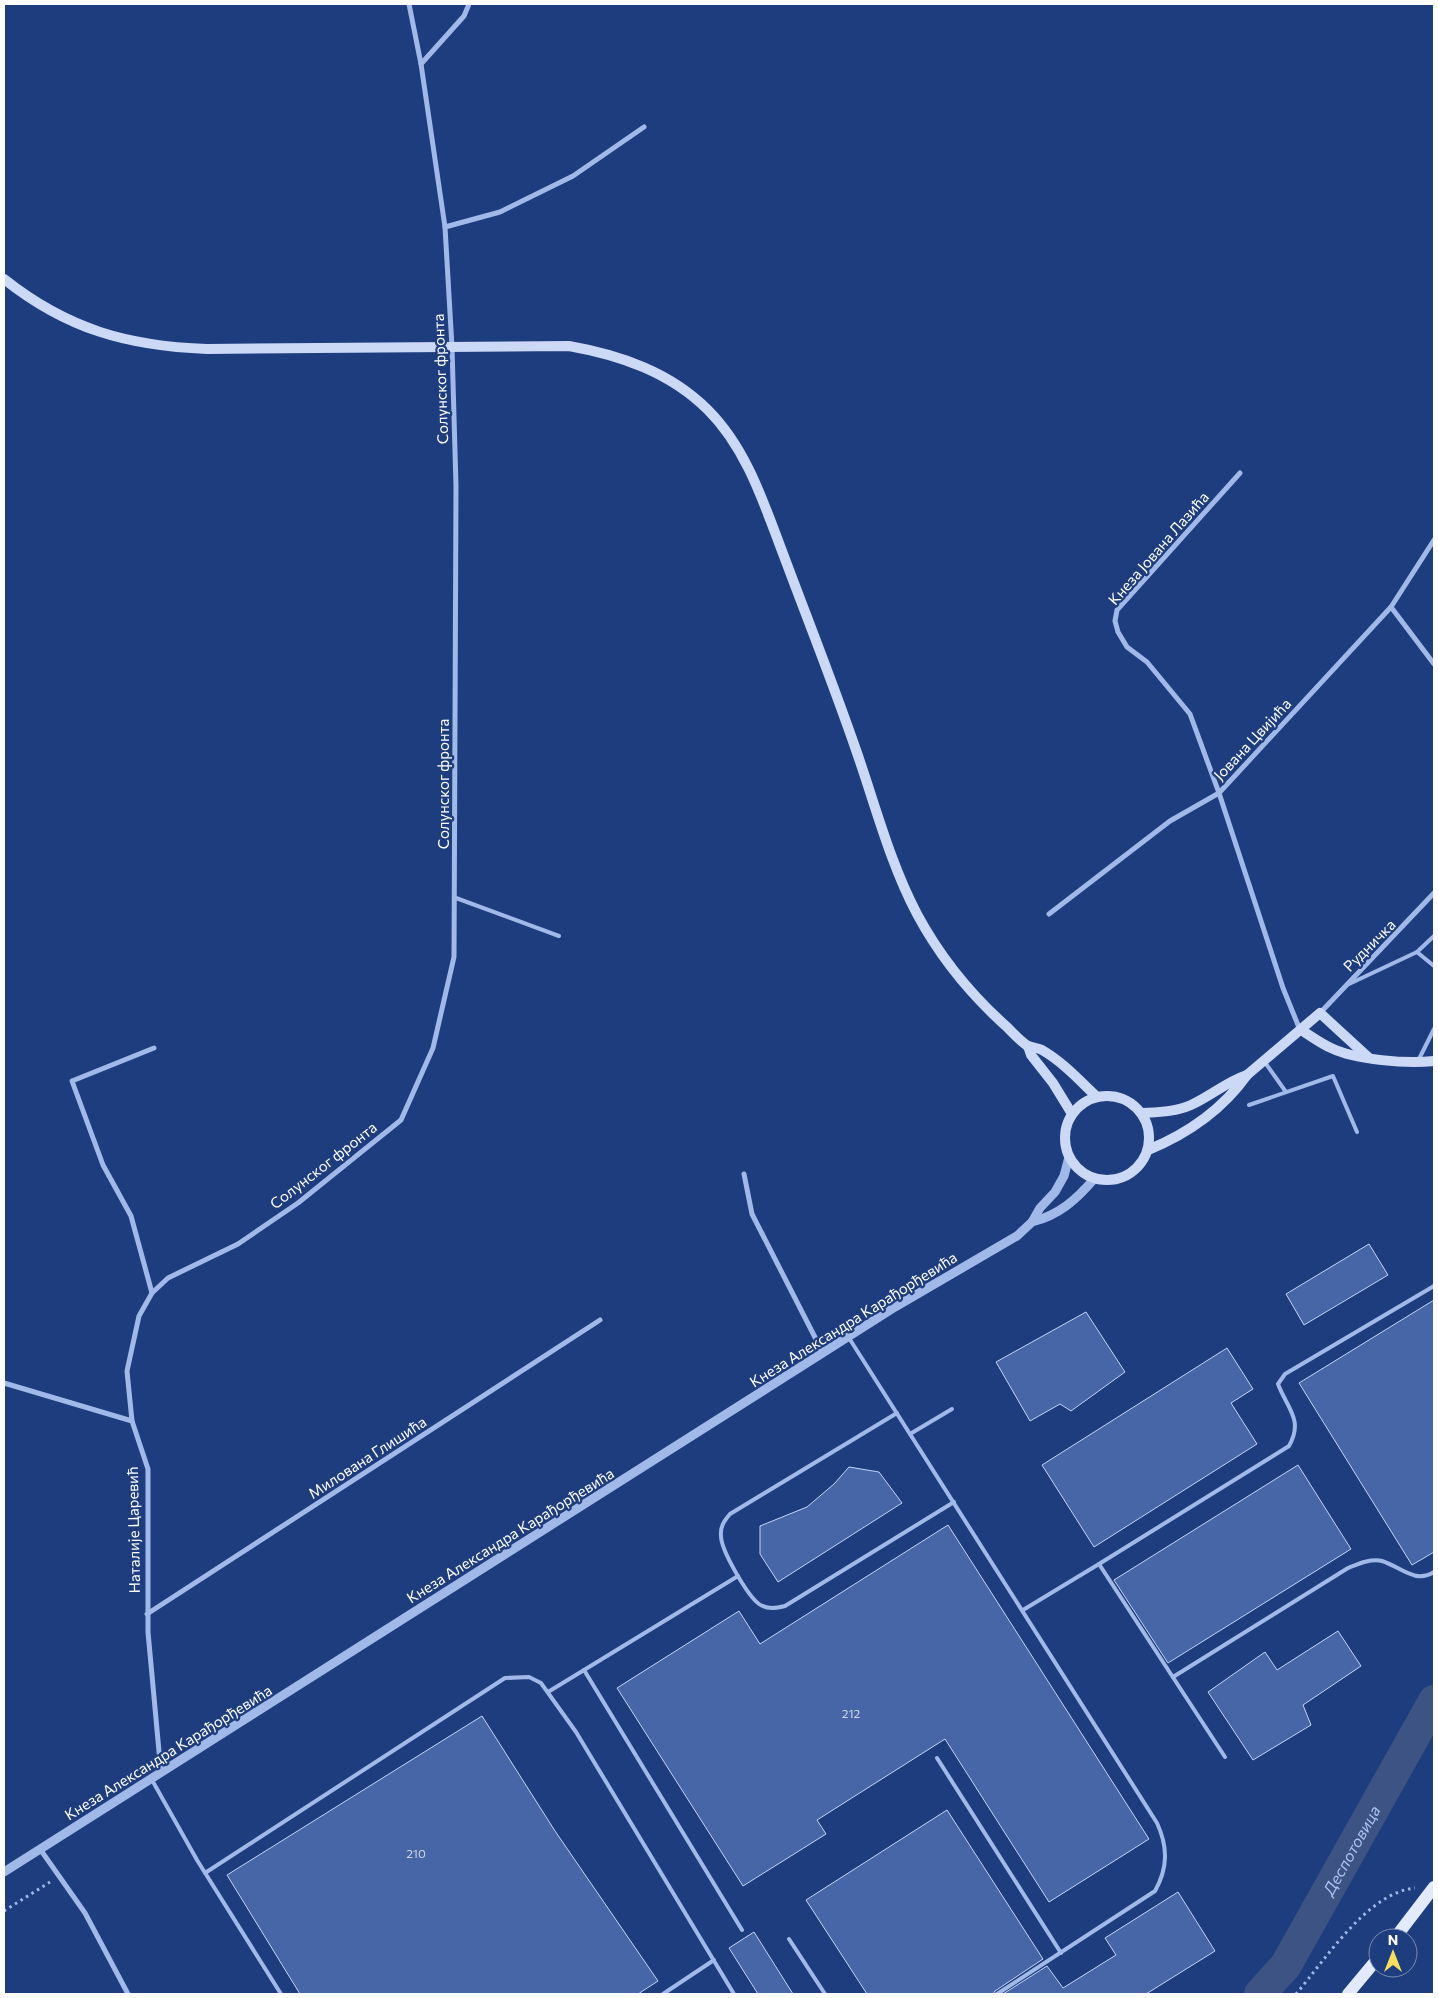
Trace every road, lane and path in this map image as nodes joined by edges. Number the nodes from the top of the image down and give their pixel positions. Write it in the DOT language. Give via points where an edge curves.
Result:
graph roads {
  1 [pos="409,4"];
  2 [pos="469,4"];
  3 [pos="421,64"];
  4 [pos="644,127"];
  5 [pos="445,227"];
  6 [pos="4,279"];
  7 [pos="452,347"];
  8 [pos="1240,473"];
  9 [pos="1434,540"];
  10 [pos="1392,607"];
  11 [pos="1434,664"];
  12 [pos="1219,793"];
  13 [pos="1434,893"];
  14 [pos="456,898"];
  15 [pos="1049,914"];
  16 [pos="559,936"];
  17 [pos="1434,936"];
  18 [pos="1416,952"];
  19 [pos="1434,966"];
  20 [pos="1346,985"];
  21 [pos="1320,1013"];
  22 [pos="1301,1030"];
  23 [pos="1434,1030"];
  24 [pos="1028,1046"];
  25 [pos="154,1048"];
  26 [pos="1368,1058"];
  27 [pos="1434,1060"];
  28 [pos="1264,1061"];
  29 [pos="1418,1062"];
  30 [pos="1247,1075"];
  31 [pos="1286,1092"];
  32 [pos="1098,1097"];
  33 [pos="1249,1106"];
  34 [pos="1141,1113"];
  35 [pos="1072,1114"];
  36 [pos="1357,1132"];
  37 [pos="1148,1150"];
  38 [pos="1069,1157"];
  39 [pos="744,1174"];
  40 [pos="1094,1178"];
  41 [pos="1032,1222"];
  42 [pos="1434,1286"];
  43 [pos="152,1293"];
  44 [pos="600,1320"];
  45 [pos="848,1337"];
  46 [pos="823,1353"];
  47 [pos="4,1383"];
  48 [pos="952,1409"];
  49 [pos="897,1413"];
  50 [pos="132,1421"];
  51 [pos="910,1434"];
  52 [pos="954,1502"];
  53 [pos="1099,1564"];
  54 [pos="1434,1572"];
  55 [pos="738,1576"];
  56 [pos="1023,1610"];
  57 [pos="147,1614"];
  58 [pos="584,1670"];
  59 [pos="1173,1677"];
  60 [pos="548,1692"];
  61 [pos="1225,1757"];
  62 [pos="936,1758"];
  63 [pos="161,1773"];
  64 [pos="151,1779"];
  65 [pos="40,1849"];
  66 [pos="4,1872"];
  67 [pos="205,1873"];
  68 [pos="59,1876"];
  69 [pos="1433,1889"];
  70 [pos="4,1911"];
  71 [pos="1403,1928"];
  72 [pos="742,1930"];
  73 [pos="789,1939"];
  74 [pos="1062,1953"];
  75 [pos="714,1960"];
  76 [pos="1368,1970"];
  77 [pos="128,1994"];
  78 [pos="280,1994"];
  79 [pos="663,1994"];
  80 [pos="734,1994"];
  81 [pos="825,1994"];
  82 [pos="997,1994"];
  83 [pos="1296,1994"];
  84 [pos="1348,1994"];
  1 -- 3 [label="street, Солунског фронта"];
  2 -- 3 [label="street" via="464,16"];
  3 -- 5 [label="street, Солунског фронта"];
  4 -- 5 [label="street" via="565,180 500,212"];
  5 -- 7 [label="street, Солунског фронта"];
  6 -- 7 [label="main road" via="52,312 82,327 138,343 207,348"];
  7 -- 14 [label="street, Солунског фронта" via="456,486"];
  7 -- 24 [label="main road" via="569,346 631,361 685,390 728,433 759,490 844,713 907,894 930,937 963,983"];
  8 -- 12 [label="street, Кнеза Јована Лазића" via="1117,610 1115,621 1127,647 1147,662 1190,714"];
  9 -- 10 [label="street, Јована Цвијића"];
  10 -- 11 [label="street"];
  10 -- 12 [label="street, Јована Цвијића"];
  12 -- 15 [label="street, Јована Цвијића" via="1170,821"];
  12 -- 22 [label="street, Кнеза Јована Лазића"];
  13 -- 20 [label="street, Рудничка"];
  14 -- 16 [label="lane"];
  14 -- 43 [label="street, Солунског фронта" via="454,957 435,1039 402,1120 290,1208 238,1244 168,1278"];
  17 -- 18 [label="lane"];
  18 -- 19 [label="lane"];
  18 -- 20 [label="lane"];
  20 -- 21 [label="street, Рудничка"];
  21 -- 22 [label="main road"];
  21 -- 26 [label="main road"];
  22 -- 26 [label="main road" via="1332,1049"];
  22 -- 28 [label="main road"];
  23 -- 29 [label="lane"];
  24 -- 32 [label="main road" via="1039,1048 1057,1061"];
  24 -- 35 [label="main road"];
  25 -- 43 [label="street" via="72,1081 103,1165 132,1216"];
  26 -- 29 [label="main road"];
  27 -- 29 [label="main road"];
  28 -- 30 [label="main road"];
  28 -- 31 [label="lane"];
  30 -- 34 [label="main road" via="1177,1110"];
  30 -- 37 [label="main road" via="1238,1088 1200,1122 1172,1140"];
  31 -- 33 [label="lane"];
  31 -- 36 [label="lane" via="1332,1076"];
  32 -- 34 [label="main road" via="1122,1099"];
  32 -- 35 [label="main road"];
  34 -- 37 [label="main road" via="1147,1124"];
  35 -- 38 [label="main road" via="1065,1135"];
  37 -- 40 [label="main road" via="1142,1162 1122,1178 1109,1181"];
  38 -- 40 [label="main road" via="1075,1167"];
  38 -- 41 [label="street, Кнеза Александра Карађорђевића" via="1060,1184"];
  39 -- 46 [label="street" via="752,1214"];
  40 -- 41 [label="street, Кнеза Александра Карађорђевића" via="1060,1212"];
  41 -- 45 [label="street, Кнеза Александра Карађорђевића" via="1017,1236"];
  42 -- 53 [label="lane" via="1285,1374 1278,1384 1296,1421 1289,1446"];
  43 -- 50 [label="street, Солунског фронта" via="139,1316 127,1371"];
  44 -- 57 [label="street, Милована Глишића"];
  45 -- 46 [label="street, Кнеза Александра Карађорђевића"];
  45 -- 49 [label="lane"];
  46 -- 63 [label="street, Кнеза Александра Карађорђевића"];
  47 -- 50 [label="street"];
  48 -- 51 [label="lane"];
  49 -- 51 [label="lane"];
  49 -- 55 [label="lane" via="730,1514 721,1527 720,1536"];
  50 -- 57 [label="street, Наталије Царевић" via="148,1469"];
  51 -- 52 [label="lane"];
  52 -- 55 [label="lane" via="786,1606 768,1608 757,1603"];
  52 -- 56 [label="lane"];
  53 -- 56 [label="lane"];
  53 -- 59 [label="lane"];
  54 -- 59 [label="lane" via="1416,1577 1381,1561 1367,1561 1348,1568"];
  55 -- 58 [label="lane"];
  56 -- 74 [label="lane" via="1157,1823 1165,1847 1164,1872 1155,1891"];
  57 -- 63 [label="street, Наталије Царевић"];
  58 -- 60 [label="lane"];
  58 -- 72 [label="lane"];
  59 -- 61 [label="lane"];
  60 -- 67 [label="lane" via="541,1683 529,1677 504,1678"];
  60 -- 75 [label="lane" via="576,1732"];
  62 -- 74 [label="lane"];
  63 -- 64 [label="street, Кнеза Александра Карађорђевића"];
  64 -- 65 [label="street, Кнеза Александра Карађорђевића"];
  64 -- 67 [label="lane"];
  65 -- 66 [label="street, Кнеза Александра Карађорђевића"];
  65 -- 68 [label="street"];
  67 -- 78 [label="lane"];
  68 -- 70 [label="path"];
  68 -- 77 [label="street" via="85,1914"];
  69 -- 71 [label="main road"];
  69 -- 83 [label="path" via="1414,1888 1393,1893 1368,1909"];
  73 -- 81 [label="lane"];
  74 -- 82 [label="lane"];
  75 -- 79 [label="lane"];
  75 -- 80 [label="lane"];
  76 -- 84 [label="main road"];
}
